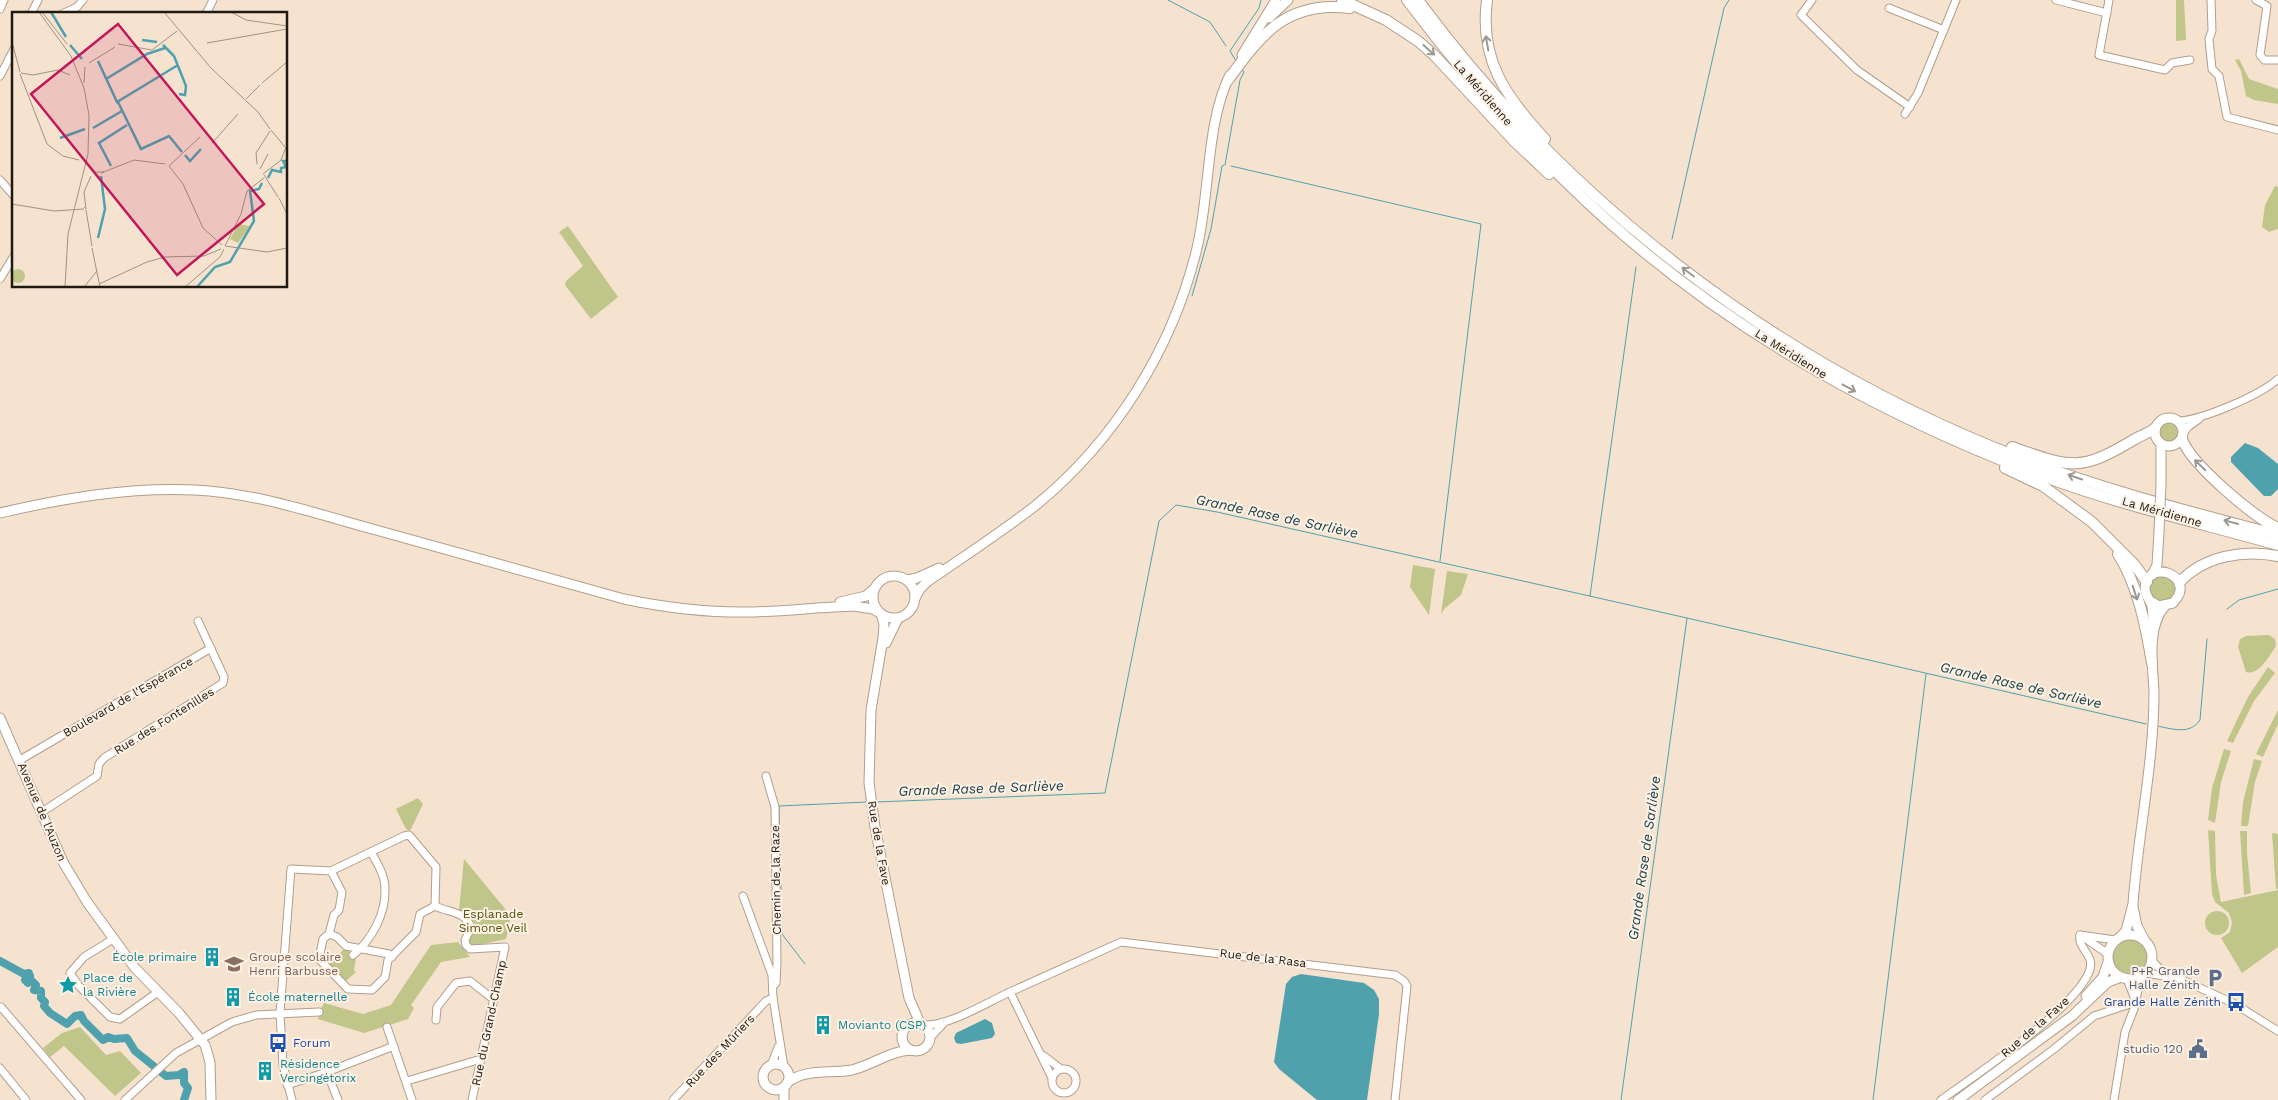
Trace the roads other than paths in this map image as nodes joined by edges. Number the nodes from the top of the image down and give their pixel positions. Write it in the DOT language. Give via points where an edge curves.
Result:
graph roads {
  1 [pos="4,0"];
  2 [pos="38,0"];
  3 [pos="83,0"];
  4 [pos="213,0"];
  5 [pos="1276,0"];
  6 [pos="1288,0"];
  7 [pos="1342,0"];
  8 [pos="1406,0"];
  9 [pos="1418,0"];
  10 [pos="1487,0"];
  11 [pos="1812,0"];
  12 [pos="1956,0"];
  13 [pos="2056,0"];
  14 [pos="2109,0"];
  15 [pos="2212,0"];
  16 [pos="2256,0"];
  17 [pos="1889,8"];
  18 [pos="0,9"];
  19 [pos="32,12"];
  20 [pos="66,12"];
  21 [pos="207,12"];
  22 [pos="2107,13"];
  23 [pos="1260,27"];
  24 [pos="1403,30"];
  25 [pos="1944,30"];
  26 [pos="12,53"];
  27 [pos="2190,60"];
  28 [pos="2278,60"];
  29 [pos="0,76"];
  30 [pos="1228,80"];
  31 [pos="1910,108"];
  32 [pos="1905,114"];
  33 [pos="2278,130"];
  34 [pos="0,180"];
  35 [pos="12,194"];
  36 [pos="1610,209"];
  37 [pos="1608,221"];
  38 [pos="12,259"];
  39 [pos="0,279"];
  40 [pos="2278,379"];
  41 [pos="1924,416"];
  42 [pos="2202,417"];
  43 [pos="2178,422"];
  44 [pos="2155,428"];
  45 [pos="2182,437"];
  46 [pos="1965,445"];
  47 [pos="2161,445"];
  48 [pos="2172,446"];
  49 [pos="2162,471"];
  50 [pos="0,513"];
  51 [pos="2092,522"];
  52 [pos="2211,526"];
  53 [pos="2278,528"];
  54 [pos="2160,532"];
  55 [pos="2278,535"];
  56 [pos="2278,544"];
  57 [pos="970,551"];
  58 [pos="2278,552"];
  59 [pos="2278,556"];
  60 [pos="2167,572"];
  61 [pos="2149,579"];
  62 [pos="907,580"];
  63 [pos="2179,583"];
  64 [pos="874,589"];
  65 [pos="915,598"];
  66 [pos="2150,601"];
  67 [pos="2165,606"];
  68 [pos="818,607"];
  69 [pos="880,613"];
  70 [pos="898,618"];
  71 [pos="198,621"];
  72 [pos="2154,634"];
  73 [pos="211,648"];
  74 [pos="2152,663"];
  75 [pos="875,687"];
  76 [pos="0,718"];
  77 [pos="20,760"];
  78 [pos="766,776"];
  79 [pos="42,812"];
  80 [pos="371,852"];
  81 [pos="331,871"];
  82 [pos="744,896"];
  83 [pos="2133,904"];
  84 [pos="435,906"];
  85 [pos="329,934"];
  86 [pos="2080,934"];
  87 [pos="113,938"];
  88 [pos="2118,938"];
  89 [pos="2144,939"];
  90 [pos="361,948"];
  91 [pos="353,954"];
  92 [pos="392,957"];
  93 [pos="2108,958"];
  94 [pos="2152,959"];
  95 [pos="2144,974"];
  96 [pos="2122,977"];
  97 [pos="2183,981"];
  98 [pos="774,985"];
  99 [pos="158,992"];
  100 [pos="1010,992"];
  101 [pos="909,998"];
  102 [pos="493,999"];
  103 [pos="770,1000"];
  104 [pos="2136,1002"];
  105 [pos="1,1007"];
  106 [pos="319,1012"];
  107 [pos="280,1013"];
  108 [pos="436,1020"];
  109 [pos="947,1021"];
  110 [pos="922,1024"];
  111 [pos="908,1025"];
  112 [pos="387,1027"];
  113 [pos="2278,1031"];
  114 [pos="930,1037"];
  115 [pos="200,1038"];
  116 [pos="902,1039"];
  117 [pos="780,1042"];
  118 [pos="394,1046"];
  119 [pos="911,1050"];
  120 [pos="2024,1051"];
  121 [pos="1040,1053"];
  122 [pos="881,1058"];
  123 [pos="480,1059"];
  124 [pos="771,1066"];
  125 [pos="0,1068"];
  126 [pos="785,1068"];
  127 [pos="1061,1069"];
  128 [pos="327,1072"];
  129 [pos="819,1073"];
  130 [pos="1052,1078"];
  131 [pos="408,1081"];
  132 [pos="287,1085"];
  133 [pos="786,1085"];
  134 [pos="772,1089"];
  135 [pos="26,1100"];
  136 [pos="81,1100"];
  137 [pos="125,1100"];
  138 [pos="211,1100"];
  139 [pos="292,1100"];
  140 [pos="338,1100"];
  141 [pos="412,1100"];
  142 [pos="472,1100"];
  143 [pos="673,1100"];
  144 [pos="779,1100"];
  145 [pos="784,1100"];
  146 [pos="1395,1100"];
  147 [pos="1941,1100"];
  148 [pos="1958,1100"];
  149 [pos="1985,1100"];
  150 [pos="2114,1100"];
  1 -- 18 [label="street"];
  2 -- 19 [label="street"];
  3 -- 20 [label="street"];
  4 -- 21 [label="street"];
  5 -- 23 [label="main road"];
  6 -- 23 [label="main road"];
  7 -- 24 [label="highway"];
  8 -- 37 [label="highway, La Méridienne" via="1518,133"];
  9 -- 36 [label="highway, La Méridienne" via="1525,128"];
  36 -- 10 [label="highway, one-way" via="1507,93 1487,48"];
  11 -- 31 [label="street" via="1801,15 1856,70"];
  12 -- 25 [label="street"];
  13 -- 22 [label="street"];
  14 -- 22 [label="street"];
  15 -- 33 [label="street" via="2209,39 2212,69 2220,76 2227,116"];
  16 -- 28 [label="street" via="2267,6 2260,55 2264,60"];
  17 -- 25 [label="street"];
  22 -- 27 [label="street" via="2099,55 2165,70 2172,63"];
  23 -- 30 [label="main road"];
  24 -- 30 [label="highway" via="1338,5 1306,6 1273,23"];
  24 -- 37 [label="highway, one-way" via="1434,55 1531,158"];
  25 -- 31 [label="street"];
  26 -- 29 [label="street"];
  30 -- 57 [label="main road" via="1216,119 1197,248 1180,304 1155,359 1122,413 1082,462 1036,505"];
  31 -- 32 [label="street"];
  34 -- 35 [label="street"];
  41 -- 36 [label="highway, La Méridienne, one-way" via="1857,382 1753,318 1670,259"];
  37 -- 46 [label="highway, La Méridienne, one-way" via="1670,272 1770,341 1848,388"];
  38 -- 39 [label="street"];
  40 -- 42 [label="street"];
  41 -- 44 [label="highway" via="2049,460 2072,464 2097,460"];
  55 -- 41 [label="highway, La Méridienne, one-way" via="2079,479 1996,448"];
  42 -- 43 [label="street"];
  42 -- 45 [label="street" via="2188,427"];
  43 -- 44 [label="main road" via="2161,420"];
  43 -- 45 [label="main road" via="2183,430"];
  44 -- 47 [label="main road" via="2155,438"];
  45 -- 48 [label="main road"];
  53 -- 45 [label="highway, one-way" via="2244,507 2193,458"];
  46 -- 51 [label="highway" via="2043,486"];
  46 -- 52 [label="highway, La Méridienne" via="2047,478"];
  47 -- 48 [label="main road"];
  47 -- 49 [label="main road"];
  48 -- 49 [label="main road"];
  49 -- 54 [label="main road, bridge"];
  50 -- 68 [label="main road" via="118,491 167,489 214,492 287,506 655,606 707,612"];
  51 -- 61 [label="highway"];
  51 -- 74 [label="highway, one-way" via="2116,550 2127,570 2146,629"];
  52 -- 56 [label="highway, La Méridienne"];
  52 -- 58 [label="highway" via="2228,536"];
  54 -- 60 [label="main road"];
  54 -- 61 [label="main road" via="2157,565"];
  57 -- 62 [label="main road"];
  57 -- 65 [label="main road" via="927,582"];
  59 -- 63 [label="highway" via="2247,552 2227,556 2194,570"];
  60 -- 61 [label="main road"];
  60 -- 63 [label="main road"];
  61 -- 66 [label="main road" via="2145,592"];
  62 -- 64 [label="main road" via="901,576 888,576"];
  62 -- 65 [label="main road" via="912,585"];
  63 -- 67 [label="main road" via="2177,599"];
  64 -- 68 [label="main road" via="866,596"];
  64 -- 69 [label="main road" via="873,602"];
  65 -- 70 [label="main road" via="910,611"];
  66 -- 67 [label="main road"];
  66 -- 72 [label="main road"];
  67 -- 72 [label="main road" via="2159,614"];
  68 -- 69 [label="main road" via="854,606"];
  69 -- 70 [label="main road"];
  69 -- 75 [label="main road, Rue de la Fave" via="884,624"];
  70 -- 75 [label="main road, Rue de la Fave" via="886,639"];
  71 -- 73 [label="street"];
  72 -- 74 [label="main road"];
  73 -- 77 [label="street, Boulevard de l'Espérance"];
  73 -- 79 [label="street, Rue des Fontenilles" via="224,677 221,686 104,758 99,764 98,776"];
  74 -- 83 [label="main road" via="2152,723"];
  75 -- 101 [label="main road, Rue de la Fave" via="868,757 872,809"];
  76 -- 77 [label="main road, Avenue de l'Auzon"];
  77 -- 79 [label="main road, Avenue de l'Auzon"];
  78 -- 98 [label="street, Chemin de la Raze" via="775,807 777,962"];
  79 -- 87 [label="main road, Avenue de l'Auzon" via="62,862"];
  80 -- 81 [label="street"];
  80 -- 84 [label="street" via="404,836 413,838 436,867"];
  80 -- 90 [label="street" via="382,872 385,889 381,918"];
  81 -- 85 [label="street" via="342,892"];
  81 -- 107 [label="street" via="291,869"];
  82 -- 98 [label="street"];
  83 -- 88 [label="main road" via="2126,931"];
  83 -- 89 [label="main road" via="2137,926"];
  84 -- 92 [label="street" via="420,914 416,932"];
  84 -- 102 [label="street, Rue du Grand-Champ" via="466,918 471,928 464,943 470,949 505,947"];
  85 -- 90 [label="street" via="346,946"];
  85 -- 92 [label="street" via="323,939 319,960 348,989 372,990 385,977 388,960"];
  86 -- 88 [label="street"];
  86 -- 93 [label="street"];
  86 -- 147 [label="street, Rue de la Fave" via="2080,943 2089,954 2091,966 2070,998 2025,1038"];
  87 -- 99 [label="main road, Avenue de l'Auzon"];
  87 -- 99 [label="street" via="84,957 70,973 79,986 115,1019"];
  88 -- 89 [label="main road" via="2133,934"];
  88 -- 93 [label="main road"];
  89 -- 94 [label="main road" via="2149,944"];
  90 -- 91 [label="street"];
  90 -- 92 [label="street"];
  93 -- 96 [label="main road"];
  93 -- 120 [label="main road" via="2103,977"];
  94 -- 95 [label="main road"];
  94 -- 97 [label="street" via="2161,970"];
  95 -- 96 [label="main road"];
  95 -- 97 [label="street"];
  95 -- 104 [label="street"];
  96 -- 104 [label="street" via="2133,991"];
  96 -- 120 [label="main road" via="2106,981 2060,1026"];
  97 -- 113 [label="street" via="2235,1004"];
  98 -- 103 [label="street, Chemin de la Raze"];
  99 -- 115 [label="main road, Avenue de l'Auzon"];
  100 -- 109 [label="street"];
  100 -- 121 [label="street"];
  100 -- 146 [label="street, Rue de la Rasa" via="1121,942 1391,974 1407,986"];
  101 -- 110 [label="main road, Rue de la Fave"];
  101 -- 111 [label="main road, Rue de la Fave"];
  102 -- 108 [label="street" via="474,983 456,983 438,1006"];
  102 -- 123 [label="street, Rue du Grand-Champ"];
  103 -- 117 [label="street, Chemin de la Raze"];
  103 -- 143 [label="street, Rue des Mûriers"];
  104 -- 149 [label="street" via="2094,1016"];
  104 -- 150 [label="street" via="2125,1032"];
  105 -- 136 [label="street"];
  106 -- 107 [label="street"];
  107 -- 115 [label="street" via="246,1017"];
  107 -- 132 [label="street"];
  109 -- 110 [label="street"];
  109 -- 114 [label="street"];
  110 -- 111 [label="main road"];
  110 -- 114 [label="main road"];
  111 -- 116 [label="main road"];
  112 -- 118 [label="street"];
  114 -- 119 [label="main road" via="925,1048"];
  115 -- 137 [label="street" via="163,1064"];
  115 -- 138 [label="main road, Avenue de l'Auzon" via="210,1062"];
  116 -- 119 [label="main road"];
  116 -- 122 [label="main road" via="898,1046"];
  117 -- 124 [label="street"];
  117 -- 126 [label="street, Chemin de la Raze"];
  118 -- 128 [label="street"];
  118 -- 131 [label="street"];
  119 -- 122 [label="main road"];
  120 -- 148 [label="main road"];
  121 -- 127 [label="street"];
  121 -- 130 [label="street"];
  122 -- 129 [label="main road" via="851,1070"];
  123 -- 131 [label="street"];
  123 -- 142 [label="street, Rue du Grand-Champ"];
  124 -- 126 [label="main road"];
  124 -- 134 [label="main road" via="765,1070 763,1078"];
  125 -- 135 [label="street"];
  126 -- 129 [label="main road"];
  126 -- 133 [label="main road" via="788,1076"];
  127 -- 130 [label="street"];
  127 -- 130 [label="street" via="1074,1075 1072,1089 1065,1093 1057,1090"];
  128 -- 132 [label="street"];
  128 -- 140 [label="street"];
  129 -- 133 [label="main road" via="793,1078"];
  131 -- 141 [label="street"];
  132 -- 139 [label="street"];
  133 -- 134 [label="main road"];
  133 -- 145 [label="main road"];
  134 -- 144 [label="main road"];
}
